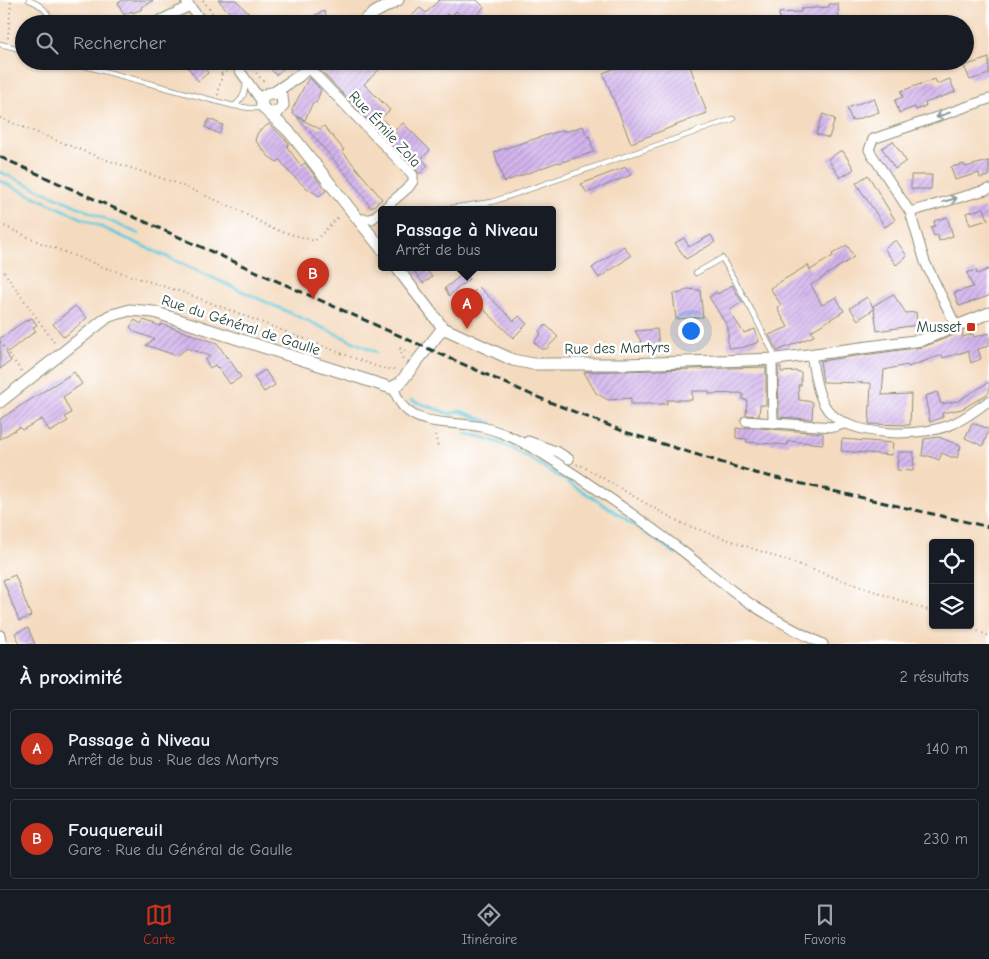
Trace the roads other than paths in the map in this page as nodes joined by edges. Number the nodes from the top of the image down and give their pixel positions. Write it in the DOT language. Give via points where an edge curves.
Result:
graph roads {
  1 [pos="29,0"];
  2 [pos="398,0"];
  3 [pos="187,3"];
  4 [pos="48,15"];
  5 [pos="167,15"];
  6 [pos="197,15"];
  7 [pos="371,15"];
  8 [pos="0,44"];
  9 [pos="15,48"];
  10 [pos="99,70"];
  11 [pos="240,70"];
  12 [pos="306,70"];
  13 [pos="317,70"];
  14 [pos="299,76"];
  15 [pos="246,78"];
  16 [pos="989,99"];
  17 [pos="268,100"];
  18 [pos="283,105"];
  19 [pos="234,106"];
  20 [pos="733,119"];
  21 [pos="289,131"];
  22 [pos="989,189"];
  23 [pos="387,206"];
  24 [pos="464,206"];
  25 [pos="910,212"];
  26 [pos="378,214"];
  27 [pos="378,218"];
  28 [pos="372,219"];
  29 [pos="358,220"];
  30 [pos="378,244"];
  31 [pos="398,271"];
  32 [pos="696,273"];
  33 [pos="989,313"];
  34 [pos="956,326"];
  35 [pos="443,328"];
  36 [pos="811,354"];
  37 [pos="774,359"];
  38 [pos="394,387"];
  39 [pos="989,401"];
  40 [pos="0,402"];
  41 [pos="746,421"];
  42 [pos="773,423"];
  43 [pos="844,424"];
  44 [pos="512,437"];
  45 [pos="570,459"];
  46 [pos="0,635"];
  47 [pos="2,644"];
  48 [pos="823,644"];
  1 -- 4 [label="lane" via="39,4"];
  2 -- 7 [label="street"];
  3 -- 5 [label="street"];
  3 -- 6 [label="street"];
  8 -- 9 [label="lane"];
  10 -- 19 [label="lane"];
  11 -- 15 [label="street"];
  12 -- 14 [label="street"];
  13 -- 23 [label="street, Rue Émile Zola" via="413,175 409,187"];
  14 -- 17 [label="street"];
  14 -- 18 [label="street"];
  15 -- 17 [label="street"];
  15 -- 19 [label="lane" via="246,92"];
  16 -- 25 [label="street, one-way" via="873,139 869,150"];
  17 -- 18 [label="street" via="282,97"];
  17 -- 18 [label="street" via="278,112"];
  17 -- 19 [label="lane" via="250,108"];
  17 -- 21 [label="street"];
  18 -- 21 [label="street"];
  20 -- 24 [label="lane" via="492,202"];
  21 -- 29 [label="street"];
  25 -- 22 [label="street, one-way"];
  25 -- 34 [label="street" via="925,262"];
  26 -- 28 [label="street, Rue Émile Zola"];
  27 -- 28 [label="lane"];
  28 -- 29 [label="street"];
  29 -- 30 [label="street"];
  31 -- 35 [label="street, Rue des Martyrs"];
  32 -- 37 [label="lane" via="722,258"];
  33 -- 34 [label="street, Rue des Martyrs"];
  34 -- 36 [label="street, Rue des Martyrs" via="922,340"];
  35 -- 37 [label="street, Rue des Martyrs" via="513,360 533,364"];
  35 -- 38 [label="street"];
  36 -- 37 [label="street, Rue des Martyrs"];
  36 -- 43 [label="street" via="826,407"];
  37 -- 42 [label="street"];
  38 -- 40 [label="street, Rue du Général de Gaulle" via="154,312 130,310 109,316"];
  38 -- 44 [label="street" via="399,403 418,417 483,427"];
  39 -- 43 [label="street" via="952,425 932,431 889,434"];
  41 -- 42 [label="street"];
  42 -- 43 [label="street" via="834,427"];
  44 -- 45 [label="street" via="546,447"];
  44 -- 48 [label="street" via="587,482 756,607"];
  46 -- 47 [label="street"];
}
